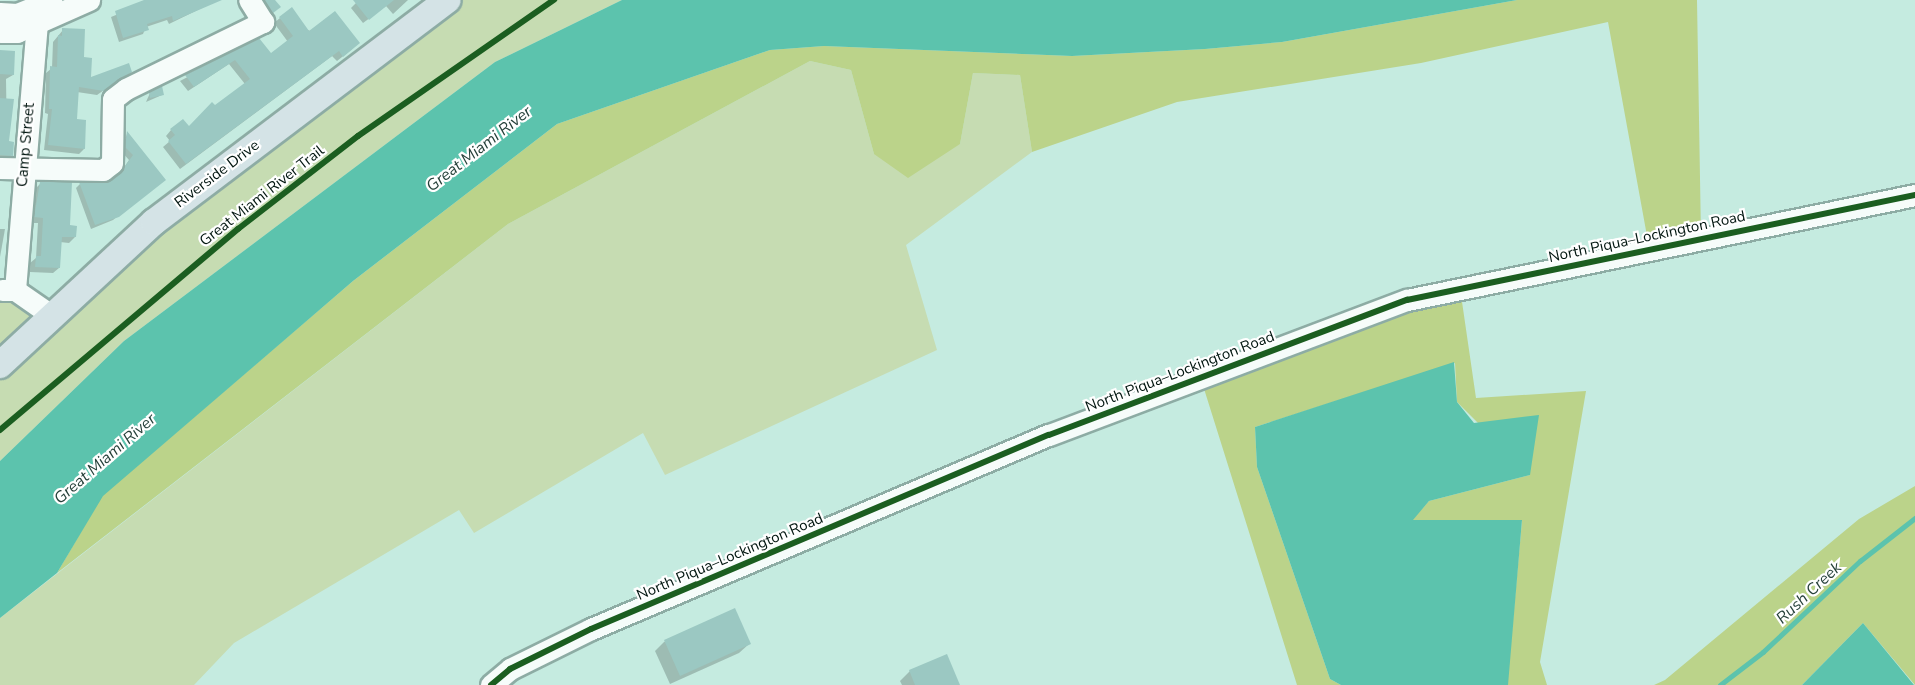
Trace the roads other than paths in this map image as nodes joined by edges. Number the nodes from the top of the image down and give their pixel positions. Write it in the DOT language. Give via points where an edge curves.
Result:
graph roads {
  1 [pos="89,0"];
  2 [pos="249,0"];
  3 [pos="448,0"];
  4 [pos="42,7"];
  5 [pos="0,13"];
  6 [pos="0,32"];
  7 [pos="0,168"];
  8 [pos="24,169"];
  9 [pos="1915,195"];
  10 [pos="7,290"];
  11 [pos="51,315"];
  12 [pos="0,365"];
  13 [pos="491,685"];
  1 -- 4 [label="street"];
  2 -- 8 [label="street" via="263,22 113,99 112,163 103,170"];
  3 -- 11 [label="main road, Riverside Drive" via="154,222"];
  4 -- 5 [label="street" via="17,14"];
  4 -- 6 [label="street" via="17,32"];
  4 -- 8 [label="street, Camp Street"];
  7 -- 8 [label="street"];
  8 -- 10 [label="street, Camp Street"];
  9 -- 13 [label="street, North Piqua–Lockington Road" via="1407,300 1049,435 591,629 510,669"];
  10 -- 11 [label="street"];
  11 -- 12 [label="main road, Riverside Drive"];
}
